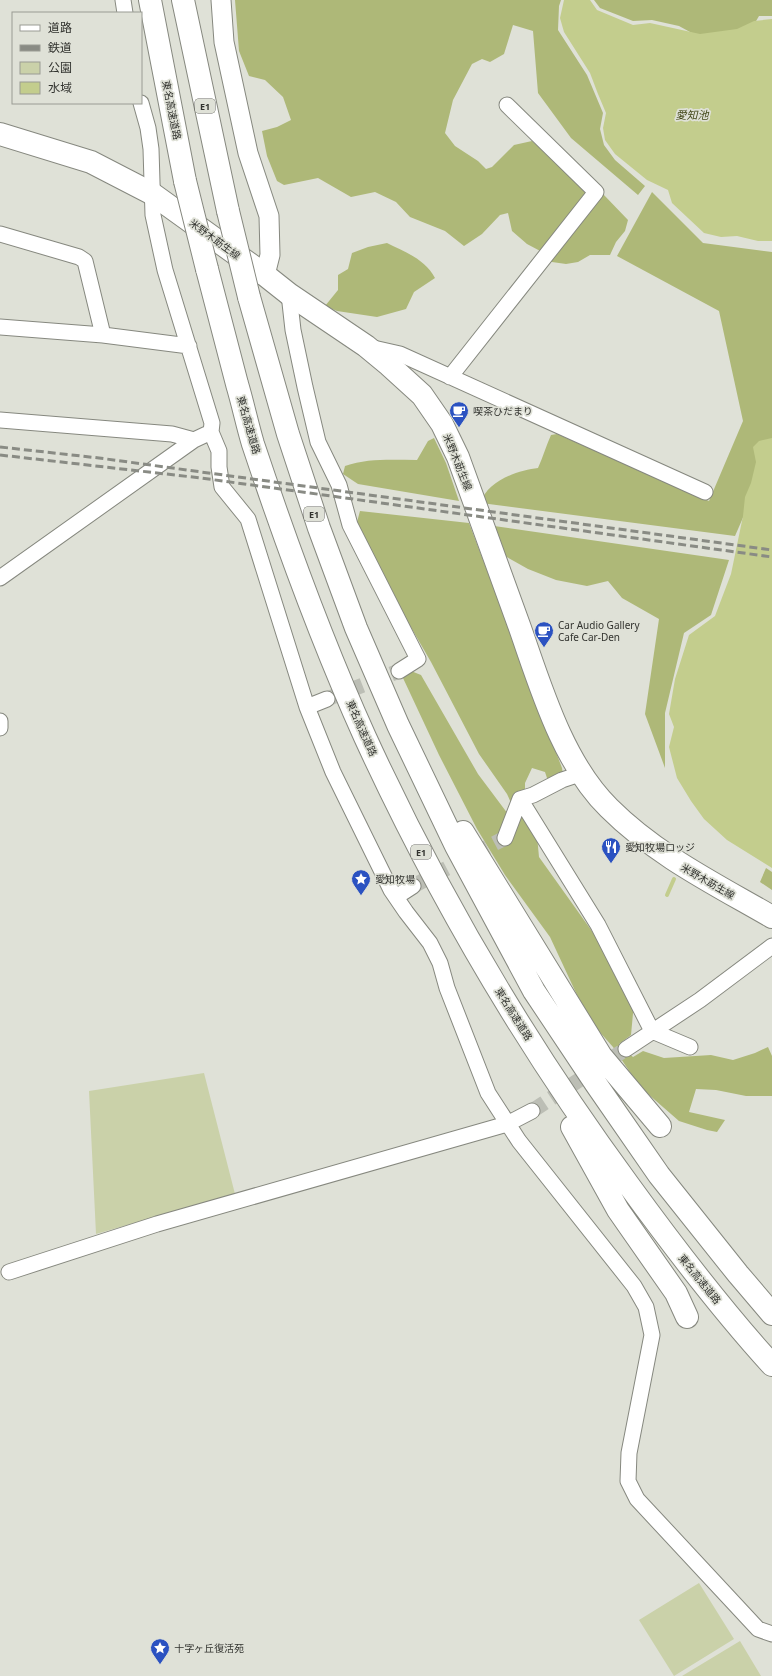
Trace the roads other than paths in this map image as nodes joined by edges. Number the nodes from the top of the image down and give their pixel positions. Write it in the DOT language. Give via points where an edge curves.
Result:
graph roads {
  1 [pos="123,0"];
  2 [pos="150,0"];
  3 [pos="183,0"];
  4 [pos="220,0"];
  5 [pos="125,12"];
  6 [pos="140,104"];
  7 [pos="507,104"];
  8 [pos="0,134"];
  9 [pos="151,193"];
  10 [pos="0,234"];
  11 [pos="265,275"];
  12 [pos="289,294"];
  13 [pos="0,327"];
  14 [pos="103,335"];
  15 [pos="188,346"];
  16 [pos="366,346"];
  17 [pos="450,376"];
  18 [pos="0,420"];
  19 [pos="211,432"];
  20 [pos="194,440"];
  21 [pos="705,492"];
  22 [pos="0,578"];
  23 [pos="399,671"];
  24 [pos="327,698"];
  25 [pos="307,707"];
  26 [pos="0,721"];
  27 [pos="398,725"];
  28 [pos="0,728"];
  29 [pos="580,774"];
  30 [pos="520,799"];
  31 [pos="505,838"];
  32 [pos="413,886"];
  33 [pos="396,897"];
  34 [pos="772,917"];
  35 [pos="772,946"];
  36 [pos="488,972"];
  37 [pos="652,1031"];
  38 [pos="690,1047"];
  39 [pos="626,1049"];
  40 [pos="532,1111"];
  41 [pos="507,1124"];
  42 [pos="660,1126"];
  43 [pos="9,1272"];
  44 [pos="772,1314"];
  45 [pos="687,1317"];
  46 [pos="772,1365"];
  47 [pos="772,1634"];
  1 -- 5 [label="street"];
  2 -- 36 [label="main road, 東名高速道路 / E1, bridge" via="185,181 207,269 252,441 285,537 365,736 449,904"];
  3 -- 27 [label="main road, E1, bridge" via="248,297 288,434 356,628"];
  4 -- 11 [label="street" via="224,42 248,153 269,216 270,255"];
  6 -- 9 [label="street" via="151,149"];
  7 -- 17 [label="street" via="596,192"];
  8 -- 9 [label="main road, 米野木莇生線" via="90,162"];
  9 -- 11 [label="main road, 米野木莇生線"];
  9 -- 15 [label="street" via="165,270"];
  10 -- 14 [label="street" via="80,257 85,261"];
  11 -- 12 [label="main road, 米野木莇生線"];
  12 -- 16 [label="main road, 米野木莇生線"];
  12 -- 23 [label="street" via="293,330 318,442 339,485 350,525 418,659"];
  13 -- 14 [label="street"];
  14 -- 15 [label="street"];
  15 -- 19 [label="street" via="212,423"];
  16 -- 17 [label="street" via="400,354"];
  16 -- 29 [label="main road, 米野木莇生線" via="422,395 442,424 458,457 550,713"];
  17 -- 21 [label="street"];
  18 -- 20 [label="street" via="172,434"];
  19 -- 20 [label="street"];
  19 -- 25 [label="street" via="219,451 222,487 248,519"];
  20 -- 22 [label="street"];
  24 -- 25 [label="street"];
  25 -- 33 [label="street" via="333,772"];
  26 -- 28 [label="street"];
  27 -- 42 [label="main road" via="601,1056"];
  27 -- 44 [label="main road, E1" via="456,846 534,991 659,1175"];
  29 -- 30 [label="street"];
  29 -- 34 [label="main road, 米野木莇生線" via="607,807 635,833 678,863"];
  30 -- 31 [label="street"];
  30 -- 37 [label="street" via="598,925"];
  32 -- 33 [label="street"];
  33 -- 41 [label="street" via="437,956 488,1093"];
  35 -- 37 [label="street" via="700,1000"];
  36 -- 45 [label="main road" via="618,1210 676,1293"];
  36 -- 46 [label="main road, 東名高速道路 / E1" via="551,1074 609,1158 671,1243 741,1331"];
  37 -- 38 [label="street"];
  37 -- 39 [label="street"];
  40 -- 41 [label="street"];
  41 -- 43 [label="street" via="164,1222"];
  41 -- 47 [label="street" via="634,1286 646,1307 652,1335 628,1453 628,1481 637,1499 758,1629"];
}
